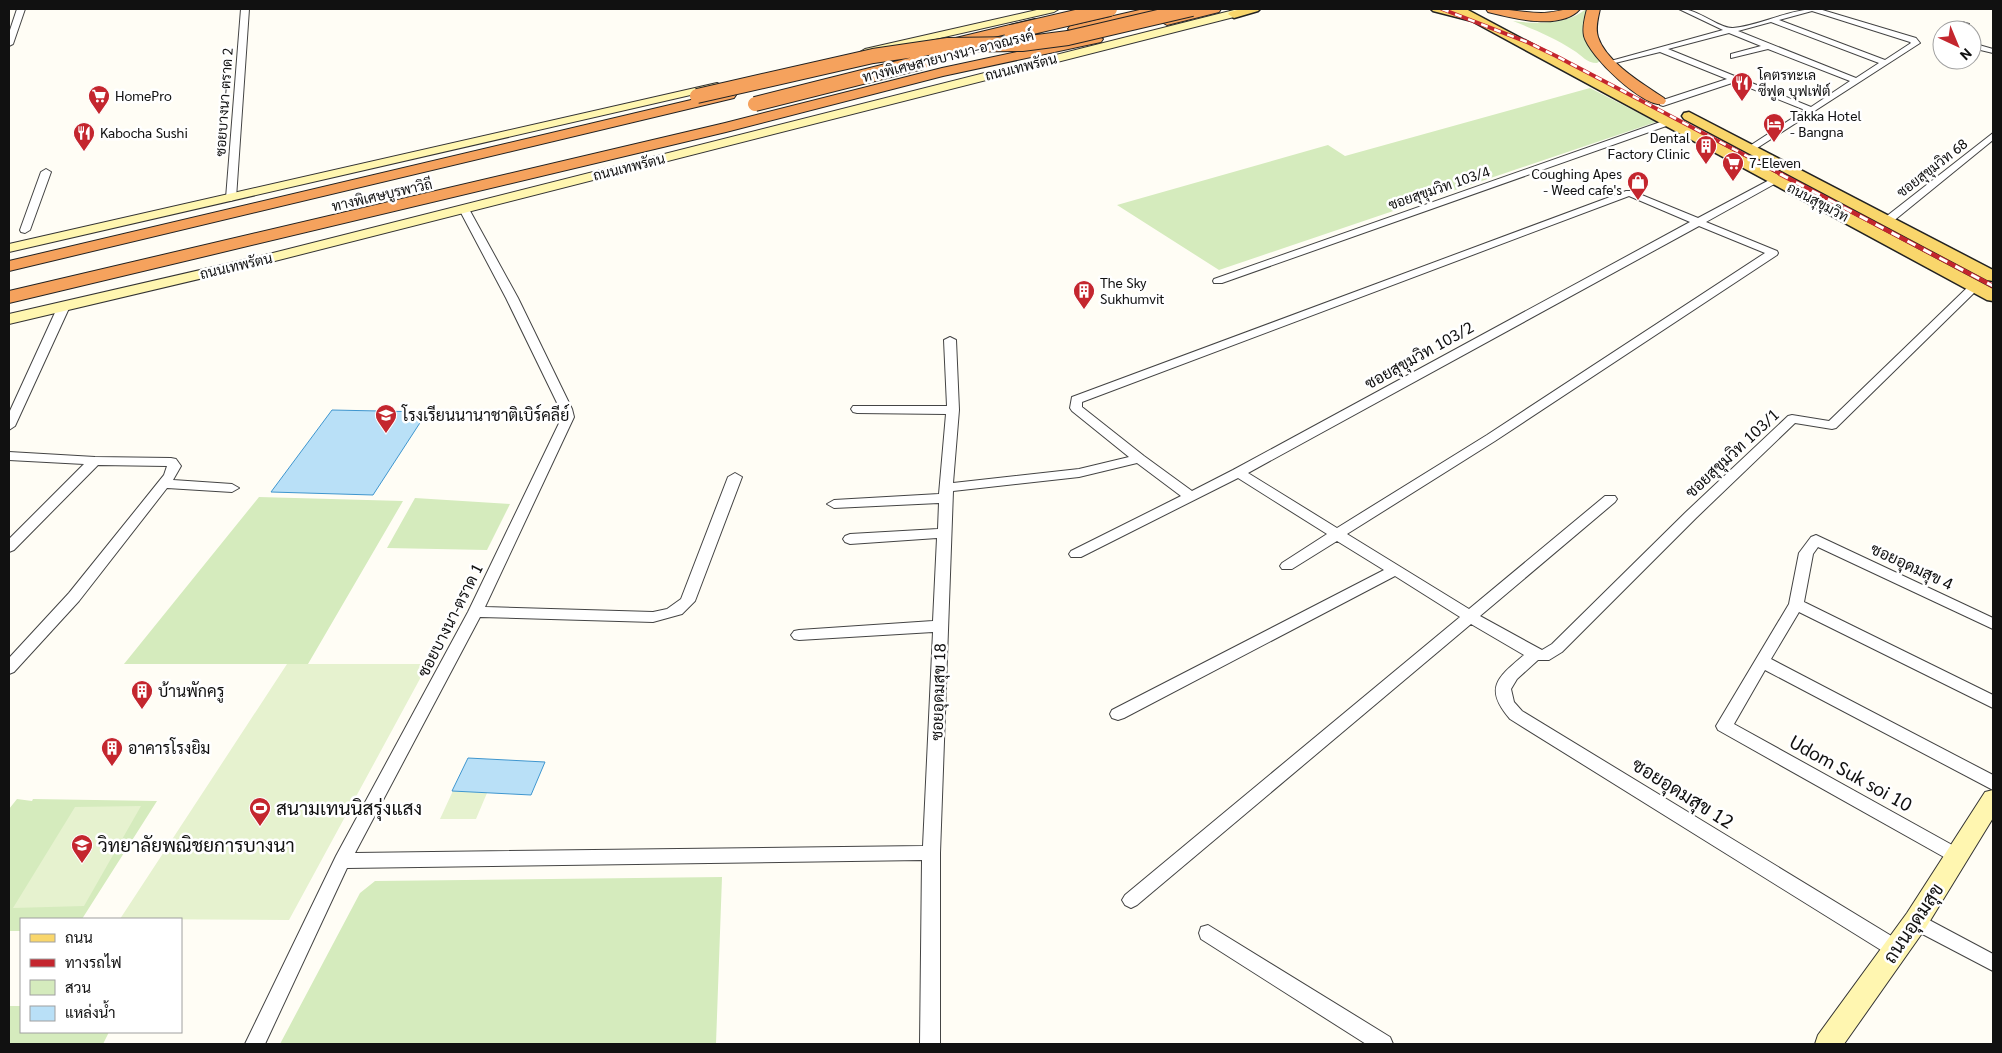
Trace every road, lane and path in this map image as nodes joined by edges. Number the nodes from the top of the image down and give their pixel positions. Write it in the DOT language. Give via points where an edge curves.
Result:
graph roads {
  1 [pos="21,9"];
  2 [pos="30,9"];
  3 [pos="245,9"];
  4 [pos="1054,9"];
  5 [pos="1098,9"];
  6 [pos="1110,9"];
  7 [pos="1142,9"];
  8 [pos="1159,9"];
  9 [pos="1192,9"];
  10 [pos="1214,9"];
  11 [pos="1248,9"];
  12 [pos="1254,9"];
  13 [pos="1437,9"];
  14 [pos="1458,9"];
  15 [pos="1493,9"];
  16 [pos="1573,9"];
  17 [pos="1593,9"];
  18 [pos="1683,9"];
  19 [pos="1816,10"];
  20 [pos="9,12"];
  21 [pos="1234,14"];
  22 [pos="1483,15"];
  23 [pos="1012,19"];
  24 [pos="1772,20"];
  25 [pos="1731,31"];
  26 [pos="1604,37"];
  27 [pos="9,44"];
  28 [pos="939,46"];
  29 [pos="1768,46"];
  30 [pos="1660,49"];
  31 [pos="1734,56"];
  32 [pos="1611,62"];
  33 [pos="1886,62"];
  34 [pos="1006,71"];
  35 [pos="1735,79"];
  36 [pos="1857,81"];
  37 [pos="750,101"];
  38 [pos="1664,109"];
  39 [pos="1812,110"];
  40 [pos="570,120"];
  41 [pos="726,127"];
  42 [pos="1993,136"];
  43 [pos="508,140"];
  44 [pos="1981,146"];
  45 [pos="1750,149"];
  46 [pos="619,150"];
  47 [pos="1993,150"];
  48 [pos="418,169"];
  49 [pos="46,172"];
  50 [pos="1775,180"];
  51 [pos="231,198"];
  52 [pos="464,209"];
  53 [pos="1887,221"];
  54 [pos="1697,222"];
  55 [pos="1867,228"];
  56 [pos="25,230"];
  57 [pos="9,248"];
  58 [pos="9,266"];
  59 [pos="9,274"];
  60 [pos="1993,276"];
  61 [pos="1218,280"];
  62 [pos="9,284"];
  63 [pos="1975,286"];
  64 [pos="1993,296"];
  65 [pos="9,298"];
  66 [pos="64,306"];
  67 [pos="9,319"];
  68 [pos="950,340"];
  69 [pos="857,409"];
  70 [pos="953,410"];
  71 [pos="9,426"];
  72 [pos="9,456"];
  73 [pos="1140,459"];
  74 [pos="95,461"];
  75 [pos="1238,473"];
  76 [pos="735,477"];
  77 [pos="164,484"];
  78 [pos="232,488"];
  79 [pos="946,493"];
  80 [pos="1190,496"];
  81 [pos="1610,499"];
  82 [pos="834,504"];
  83 [pos="944,533"];
  84 [pos="1339,535"];
  85 [pos="850,539"];
  86 [pos="9,547"];
  87 [pos="1076,554"];
  88 [pos="1287,566"];
  89 [pos="1395,570"];
  90 [pos="1796,604"];
  91 [pos="476,612"];
  92 [pos="1471,617"];
  93 [pos="1993,624"];
  94 [pos="940,626"];
  95 [pos="799,635"];
  96 [pos="1539,655"];
  97 [pos="1761,660"];
  98 [pos="9,668"];
  99 [pos="1993,702"];
  100 [pos="1118,714"];
  101 [pos="1993,783"];
  102 [pos="1993,798"];
  103 [pos="931,853"];
  104 [pos="1957,856"];
  105 [pos="342,861"];
  106 [pos="1131,900"];
  107 [pos="1916,921"];
  108 [pos="1208,933"];
  109 [pos="1896,949"];
  110 [pos="1993,963"];
  111 [pos="255,1044"];
  112 [pos="930,1044"];
  113 [pos="1383,1044"];
  114 [pos="1828,1044"];
  1 -- 2 [label="street"];
  1 -- 20 [label="street"];
  1 -- 27 [label="street"];
  3 -- 51 [label="street, ซอยบางนา-ตราด 2"];
  4 -- 23 [label="main road"];
  5 -- 28 [label="highway"];
  6 -- 37 [label="highway, ทางพิเศษสายบางนา-อาจณรงค์, bridge"];
  7 -- 37 [label="highway, ทางพิเศษสายบางนา-อาจณรงค์, bridge"];
  8 -- 46 [label="highway"];
  9 -- 43 [label="highway, bridge" via="1068,38 1022,44 948,45 873,56"];
  10 -- 41 [label="highway" via="1084,42 942,72"];
  11 -- 21 [label="main road, ถนนเทพรัตน"];
  12 -- 21 [label="main road"];
  13 -- 22 [label="main road"];
  14 -- 22 [label="main road, ถนนสุขุมวิท"];
  15 -- 16 [label="highway" via="1534,18"];
  17 -- 32 [label="highway" via="1591,36 1599,51"];
  18 -- 25 [label="street"];
  19 -- 24 [label="street"];
  19 -- 33 [label="street" via="1916,43"];
  21 -- 34 [label="main road, ถนนเทพรัตน"];
  22 -- 38 [label="main road, ถนนสุขุมวิท"];
  23 -- 28 [label="main road"];
  23 -- 40 [label="main road"];
  24 -- 25 [label="street"];
  24 -- 33 [label="street"];
  25 -- 29 [label="street"];
  25 -- 30 [label="street"];
  26 -- 32 [label="highway"];
  28 -- 48 [label="highway"];
  29 -- 31 [label="street"];
  29 -- 36 [label="street"];
  30 -- 32 [label="street"];
  30 -- 35 [label="street"];
  32 -- 38 [label="highway"];
  33 -- 36 [label="street"];
  34 -- 41 [label="highway"];
  34 -- 52 [label="main road, ถนนเทพรัตน"];
  35 -- 38 [label="street, ซอยสุขุมวิท 103/4"];
  35 -- 39 [label="street"];
  36 -- 39 [label="street"];
  37 -- 59 [label="highway, ทางพิเศษบูรพาวิถี"];
  37 -- 62 [label="highway, ทางพิเศษบูรพาวิถี"];
  38 -- 45 [label="main road, ถนนสุขุมวิท"];
  38 -- 50 [label="main road, ถนนสุขุมวิท"];
  38 -- 61 [label="street, ซอยสุขุมวิท 103/4"];
  39 -- 45 [label="street"];
  40 -- 43 [label="highway"];
  40 -- 51 [label="main road"];
  41 -- 46 [label="highway"];
  42 -- 44 [label="street, ซอยสุขุมวิท 68"];
  43 -- 48 [label="highway"];
  44 -- 47 [label="street"];
  44 -- 53 [label="street, ซอยสุขุมวิท 68"];
  45 -- 53 [label="main road, ถนนสุขุมวิท"];
  46 -- 65 [label="highway, ถนนเทพรัตน"];
  48 -- 58 [label="highway"];
  49 -- 56 [label="street"];
  50 -- 54 [label="street, ซอยสุขุมวิท 103/2"];
  50 -- 55 [label="main road, ถนนสุขุมวิท"];
  51 -- 57 [label="main road"];
  52 -- 66 [label="main road, ถนนเทพรัตน"];
  52 -- 91 [label="street, ซอยบางนา-ตราด 1" via="512,298 568,414"];
  53 -- 55 [label="main road"];
  53 -- 60 [label="main road, ถนนสุขุมวิท"];
  54 -- 73 [label="street" via="1629,193 1076,400 1076,408"];
  54 -- 75 [label="street, ซอยสุขุมวิท 103/2"];
  54 -- 84 [label="street" via="1773,253"];
  55 -- 63 [label="main road, ถนนสุขุมวิท"];
  63 -- 64 [label="main road, ถนนสุขุมวิท"];
  63 -- 96 [label="street, ซอยสุขุมวิท 103/1" via="1831,425 1792,419 1557,648"];
  66 -- 67 [label="main road, ถนนเทพรัตน"];
  66 -- 71 [label="street"];
  68 -- 70 [label="street, ซอยอุดมสุข 18"];
  69 -- 70 [label="street"];
  70 -- 79 [label="street, ซอยอุดมสุข 18"];
  72 -- 74 [label="street"];
  73 -- 79 [label="street" via="1079,473"];
  73 -- 80 [label="street"];
  74 -- 77 [label="street" via="171,462 174,471"];
  74 -- 86 [label="street"];
  75 -- 80 [label="street, ซอยสุขุมวิท 103/2"];
  75 -- 84 [label="street"];
  76 -- 91 [label="street" via="688,601 681,610 652,617"];
  77 -- 78 [label="street"];
  77 -- 98 [label="street" via="74,597"];
  79 -- 82 [label="street"];
  79 -- 83 [label="street, ซอยอุดมสุข 18"];
  80 -- 87 [label="street, ซอยสุขุมวิท 103/2"];
  81 -- 92 [label="street"];
  83 -- 85 [label="street"];
  83 -- 94 [label="street, ซอยอุดมสุข 18"];
  84 -- 88 [label="street"];
  84 -- 89 [label="street"];
  89 -- 92 [label="street"];
  89 -- 100 [label="street"];
  90 -- 93 [label="street, ซอยอุดมสุข 4" via="1806,554 1816,540"];
  90 -- 97 [label="street"];
  90 -- 99 [label="street"];
  91 -- 105 [label="street, ซอยบางนา-ตราด 1"];
  92 -- 96 [label="street"];
  92 -- 106 [label="street"];
  94 -- 95 [label="street"];
  94 -- 103 [label="street, ซอยอุดมสุข 18"];
  96 -- 109 [label="street, ซอยอุดมสุข 12" via="1505,681 1502,688 1505,703 1516,715"];
  97 -- 101 [label="street"];
  97 -- 104 [label="street, Udom Suk soi 10" via="1724,726"];
  102 -- 104 [label="main road, ถนนอุดมสุข"];
  103 -- 105 [label="street"];
  103 -- 112 [label="street, ซอยอุดมสุข 18"];
  104 -- 107 [label="main road, ถนนอุดมสุข"];
  105 -- 111 [label="street, ซอยบางนา-ตราด 1"];
  107 -- 109 [label="main road, ถนนอุดมสุข"];
  107 -- 110 [label="street"];
  108 -- 113 [label="street"];
  109 -- 114 [label="main road, ถนนอุดมสุข"];
}
